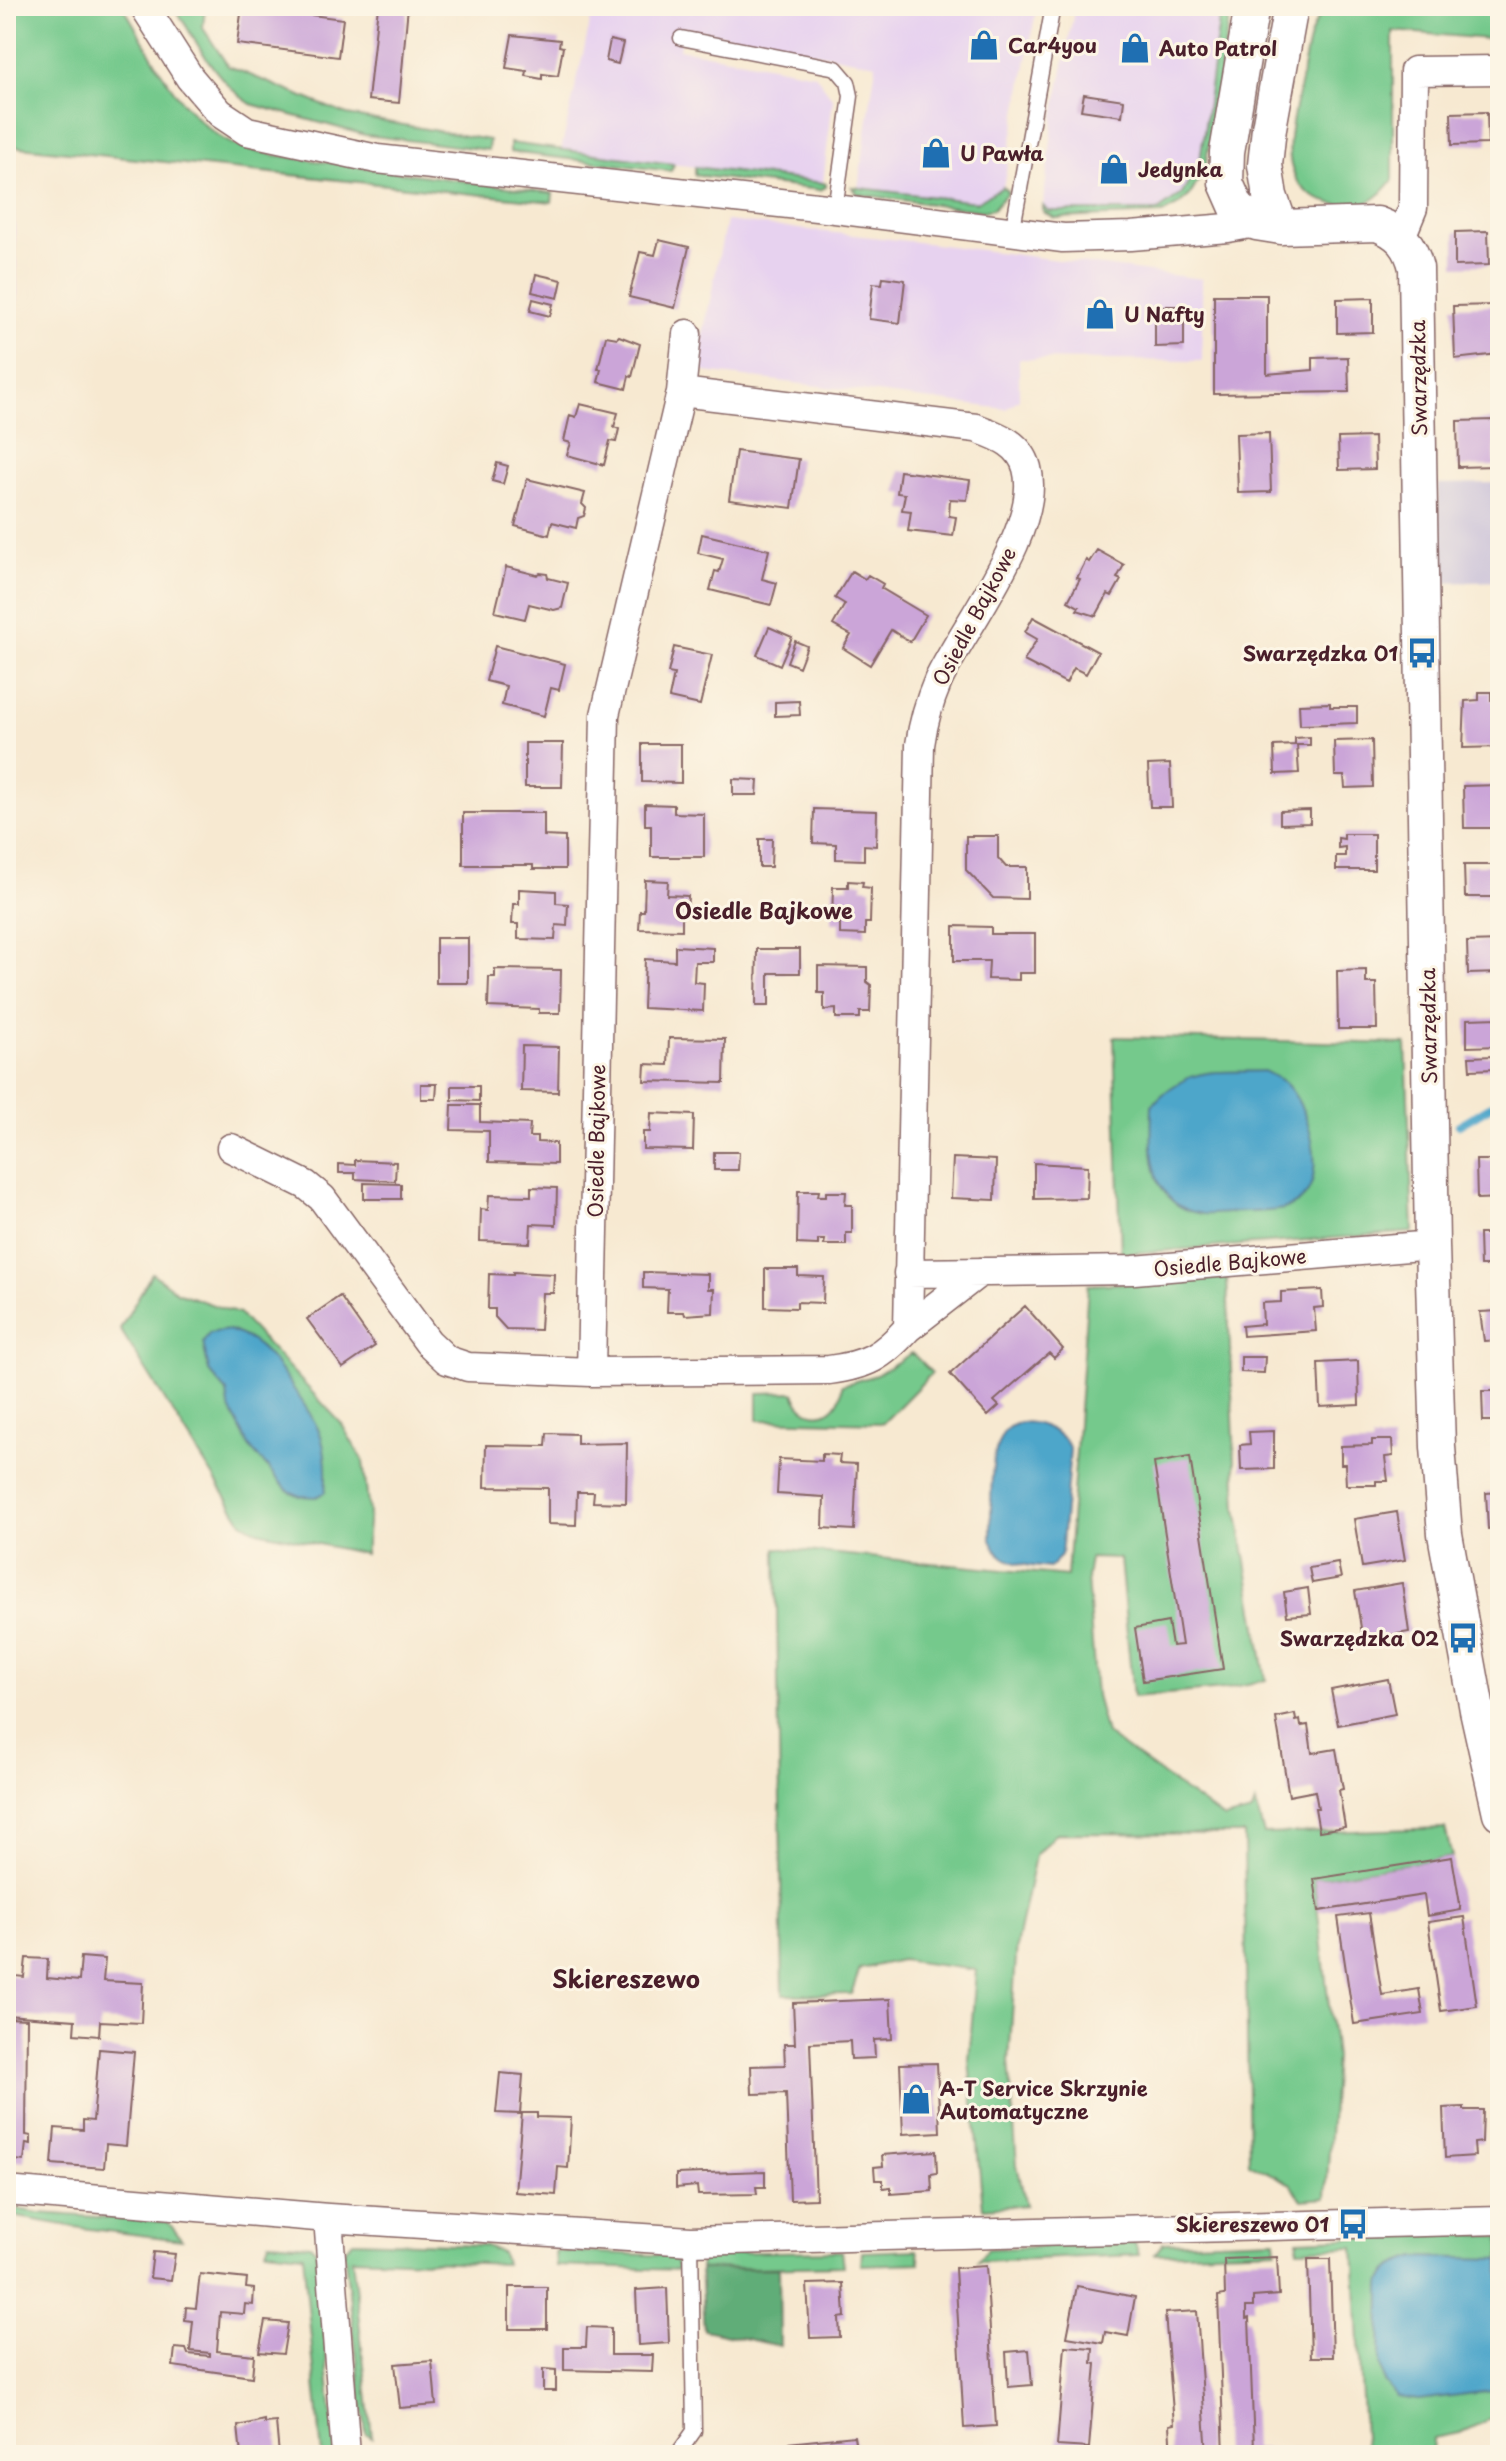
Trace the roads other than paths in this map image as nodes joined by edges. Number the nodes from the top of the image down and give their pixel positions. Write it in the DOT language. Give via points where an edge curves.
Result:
graph roads {
  1 [pos="144,6"];
  2 [pos="1053,6"];
  3 [pos="1252,6"];
  4 [pos="1291,6"];
  5 [pos="681,38"];
  6 [pos="1500,70"];
  7 [pos="835,209"];
  8 [pos="1269,225"];
  9 [pos="1012,233"];
  10 [pos="1401,237"];
  11 [pos="687,334"];
  12 [pos="681,392"];
  13 [pos="231,1148"];
  14 [pos="1432,1245"];
  15 [pos="980,1272"];
  16 [pos="908,1273"];
  17 [pos="908,1328"];
  18 [pos="591,1372"];
  19 [pos="1500,1813"];
  20 [pos="6,2191"];
  21 [pos="328,2218"];
  22 [pos="1500,2220"];
  23 [pos="691,2241"];
  24 [pos="346,2455"];
  25 [pos="677,2455"];
  1 -- 7 [label="street" via="190,78 220,113 260,135 377,159"];
  2 -- 9 [label="lane"];
  3 -- 8 [label="street" via="1226,183 1237,208"];
  4 -- 8 [label="street" via="1265,165"];
  5 -- 7 [label="lane" via="836,68 851,96"];
  6 -- 10 [label="street" via="1414,71 1413,208"];
  7 -- 9 [label="street"];
  8 -- 9 [label="street" via="1131,236"];
  8 -- 10 [label="street" via="1377,224"];
  10 -- 14 [label="street, Swarzędzka" via="1412,250 1416,268"];
  11 -- 12 [label="street, Osiedle Bajkowe"];
  12 -- 16 [label="street, Osiedle Bajkowe" via="976,428 1005,439 1027,468 1025,511 1017,535 939,678 923,724"];
  12 -- 18 [label="street, Osiedle Bajkowe" via="605,715"];
  13 -- 18 [label="street" via="322,1198 428,1342 447,1360 468,1367"];
  14 -- 15 [label="street, Osiedle Bajkowe" via="1134,1270"];
  14 -- 19 [label="street, Swarzędzka" via="1445,1534"];
  15 -- 16 [label="street, Osiedle Bajkowe"];
  15 -- 17 [label="street"];
  16 -- 17 [label="street, Osiedle Bajkowe"];
  17 -- 18 [label="street" via="875,1359 855,1367"];
  20 -- 21 [label="street"];
  21 -- 23 [label="street"];
  21 -- 24 [label="street"];
  22 -- 23 [label="street"];
  23 -- 25 [label="lane" via="694,2431"];
}
